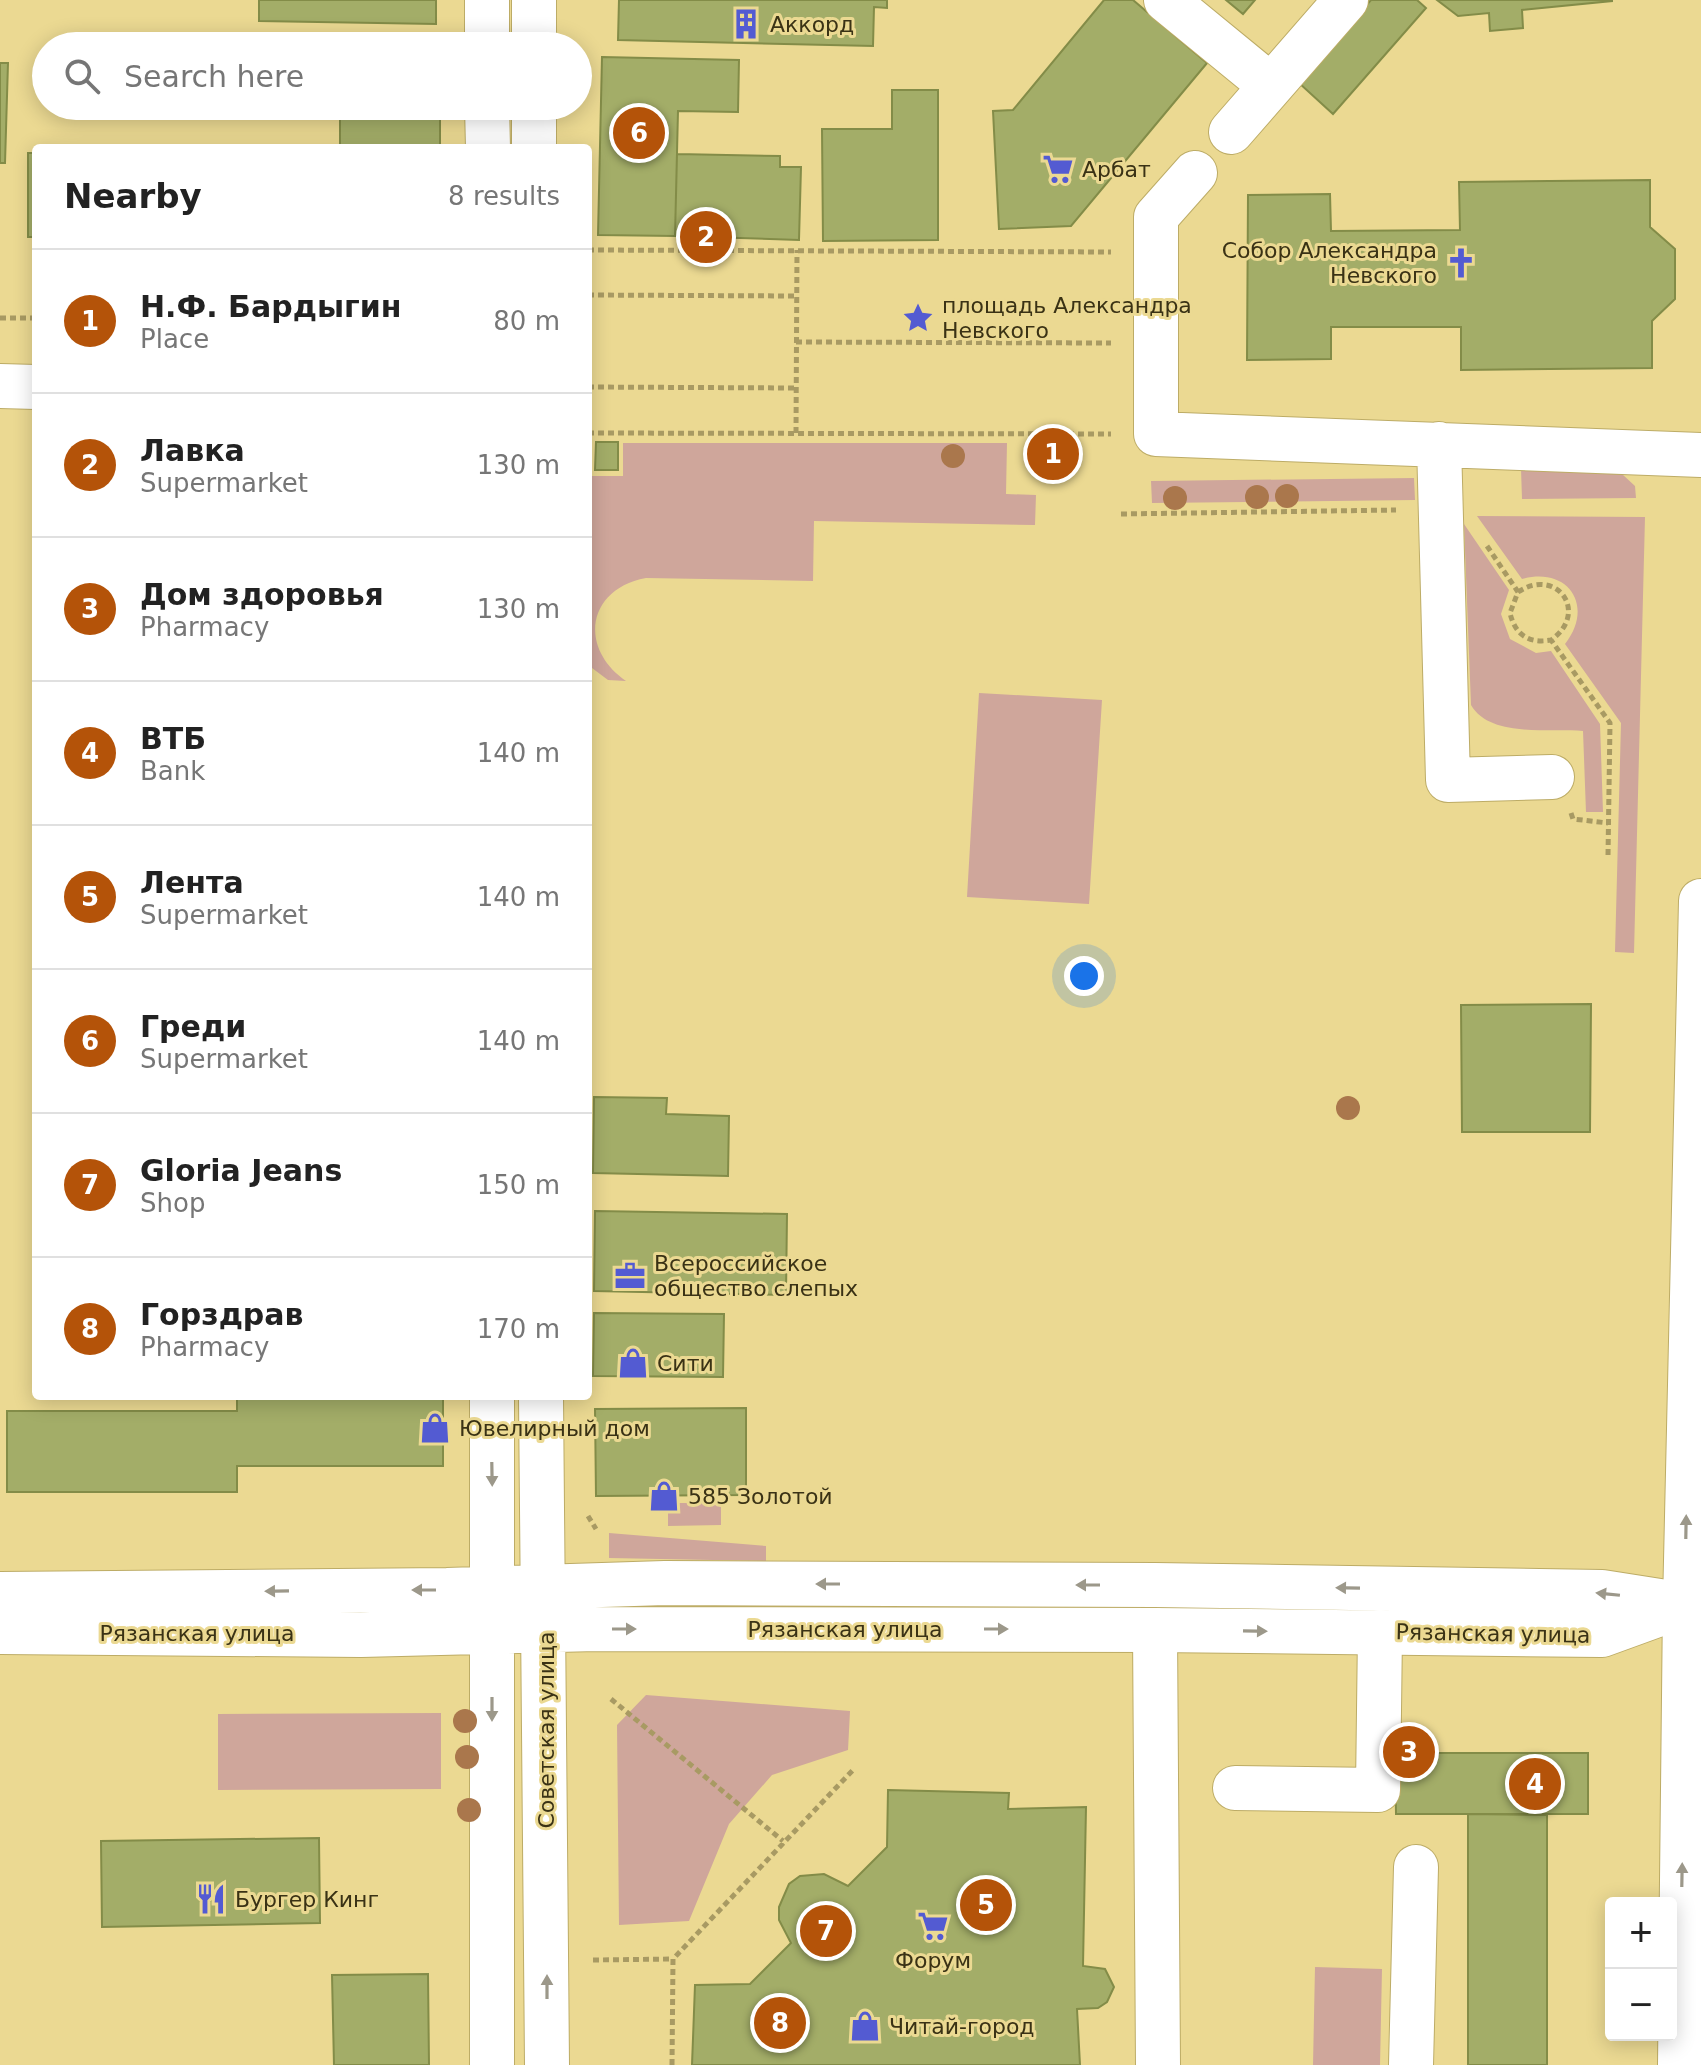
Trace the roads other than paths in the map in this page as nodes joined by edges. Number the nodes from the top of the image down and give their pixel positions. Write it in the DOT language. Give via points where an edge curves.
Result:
graph roads {
  1 [pos="487,0"];
  2 [pos="534,0"];
  3 [pos="1166,0"];
  4 [pos="1346,0"];
  5 [pos="487,32"];
  6 [pos="534,32"];
  7 [pos="1271,86"];
  8 [pos="487,120"];
  9 [pos="534,120"];
  10 [pos="1231,132"];
  11 [pos="488,144"];
  12 [pos="534,144"];
  13 [pos="1195,173"];
  14 [pos="0,386"];
  15 [pos="32,387"];
  16 [pos="1439,444"];
  17 [pos="1701,455"];
  18 [pos="1552,777"];
  19 [pos="1701,901"];
  20 [pos="492,1400"];
  21 [pos="541,1400"];
  22 [pos="545,1584"];
  23 [pos="493,1587"];
  24 [pos="0,1594"];
  25 [pos="1693,1604"];
  26 [pos="546,1629"];
  27 [pos="1155,1630"];
  28 [pos="492,1631"];
  29 [pos="0,1632"];
  30 [pos="1380,1632"];
  31 [pos="1235,1788"];
  32 [pos="1416,1867"];
  33 [pos="492,2065"];
  34 [pos="547,2065"];
  35 [pos="1158,2065"];
  36 [pos="1411,2065"];
  37 [pos="1680,2065"];
  1 -- 5 [label="main road"];
  2 -- 6 [label="main road"];
  3 -- 7 [label="main road"];
  4 -- 7 [label="main road"];
  7 -- 10 [label="main road"];
  8 -- 11 [label="main road"];
  9 -- 12 [label="main road"];
  13 -- 16 [label="main road" via="1156,217 1156,434"];
  14 -- 15 [label="main road"];
  16 -- 17 [label="main road"];
  16 -- 18 [label="main road" via="1448,780"];
  25 -- 19 [label="main road, one-way"];
  20 -- 23 [label="main road, one-way"];
  21 -- 22 [label="main road, Советская улица"];
  22 -- 23 [label="main road, Рязанская улица"];
  25 -- 22 [label="main road, Рязанская улица, one-way" via="1586,1592"];
  22 -- 26 [label="main road, Советская улица"];
  23 -- 24 [label="main road, Рязанская улица, one-way"];
  23 -- 28 [label="main road"];
  25 -- 30 [label="main road, Рязанская улица" via="1602,1635"];
  37 -- 25 [label="main road, one-way"];
  26 -- 27 [label="main road, Рязанская улица, one-way"];
  26 -- 28 [label="main road, Рязанская улица"];
  34 -- 26 [label="main road, Советская улица, one-way"];
  27 -- 30 [label="main road, Рязанская улица, one-way"];
  27 -- 35 [label="main road"];
  28 -- 29 [label="main road, Рязанская улица"];
  28 -- 33 [label="main road, one-way"];
  30 -- 31 [label="main road" via="1378,1790"];
  32 -- 36 [label="main road"];
}
